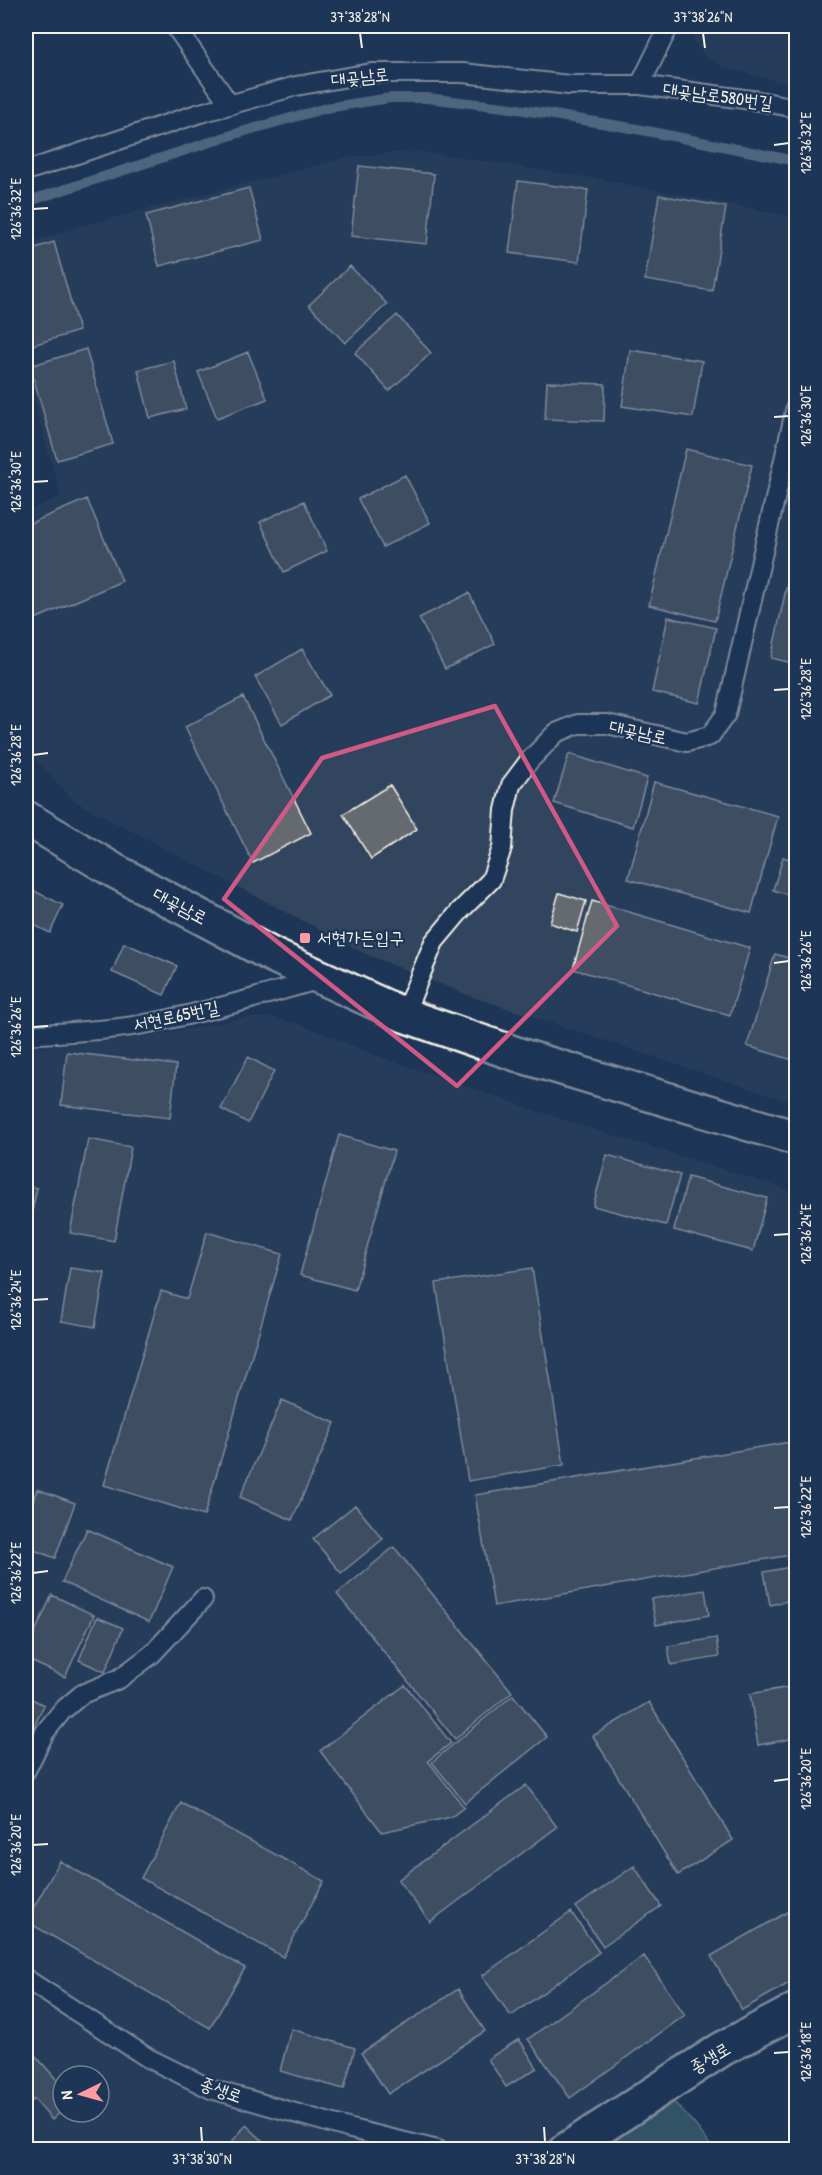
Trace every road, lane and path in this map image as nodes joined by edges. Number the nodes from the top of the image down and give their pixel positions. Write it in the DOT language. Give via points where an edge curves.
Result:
graph roads {
  1 [pos="176,26"];
  2 [pos="669,26"];
  3 [pos="640,85"];
  4 [pos="230,105"];
  5 [pos="796,108"];
  6 [pos="26,171"];
  7 [pos="796,407"];
  8 [pos="26,818"];
  9 [pos="323,979"];
  10 [pos="404,1015"];
  11 [pos="26,1035"];
  12 [pos="796,1138"];
  13 [pos="202,1599"];
  14 [pos="26,1770"];
  15 [pos="26,1979"];
  16 [pos="796,2010"];
  17 [pos="438,2150"];
  18 [pos="566,2150"];
  1 -- 4 [label="lane"];
  2 -- 3 [label="lane"];
  3 -- 4 [label="lane, 대곶남로" via="569,85 463,73 371,73 296,86"];
  3 -- 5 [label="lane, 대곶남로580번길"];
  4 -- 6 [label="lane, 대곶남로"];
  7 -- 10 [label="lane, 대곶남로" via="726,714 710,736 687,742 607,724 578,724 556,733 511,785 502,848 491,880 434,942"];
  8 -- 9 [label="street, 대곶남로" via="113,870"];
  9 -- 10 [label="street, 대곶남로"];
  9 -- 11 [label="lane, 서현로65번길" via="153,1022"];
  10 -- 12 [label="street, 대곶남로" via="522,1056"];
  13 -- 14 [label="lane" via="152,1654 119,1679 82,1694 62,1711 45,1732"];
  15 -- 17 [label="lane, 종생로" via="148,2058 211,2089 351,2130"];
  16 -- 18 [label="street, 종생로" via="722,2049"];
}
